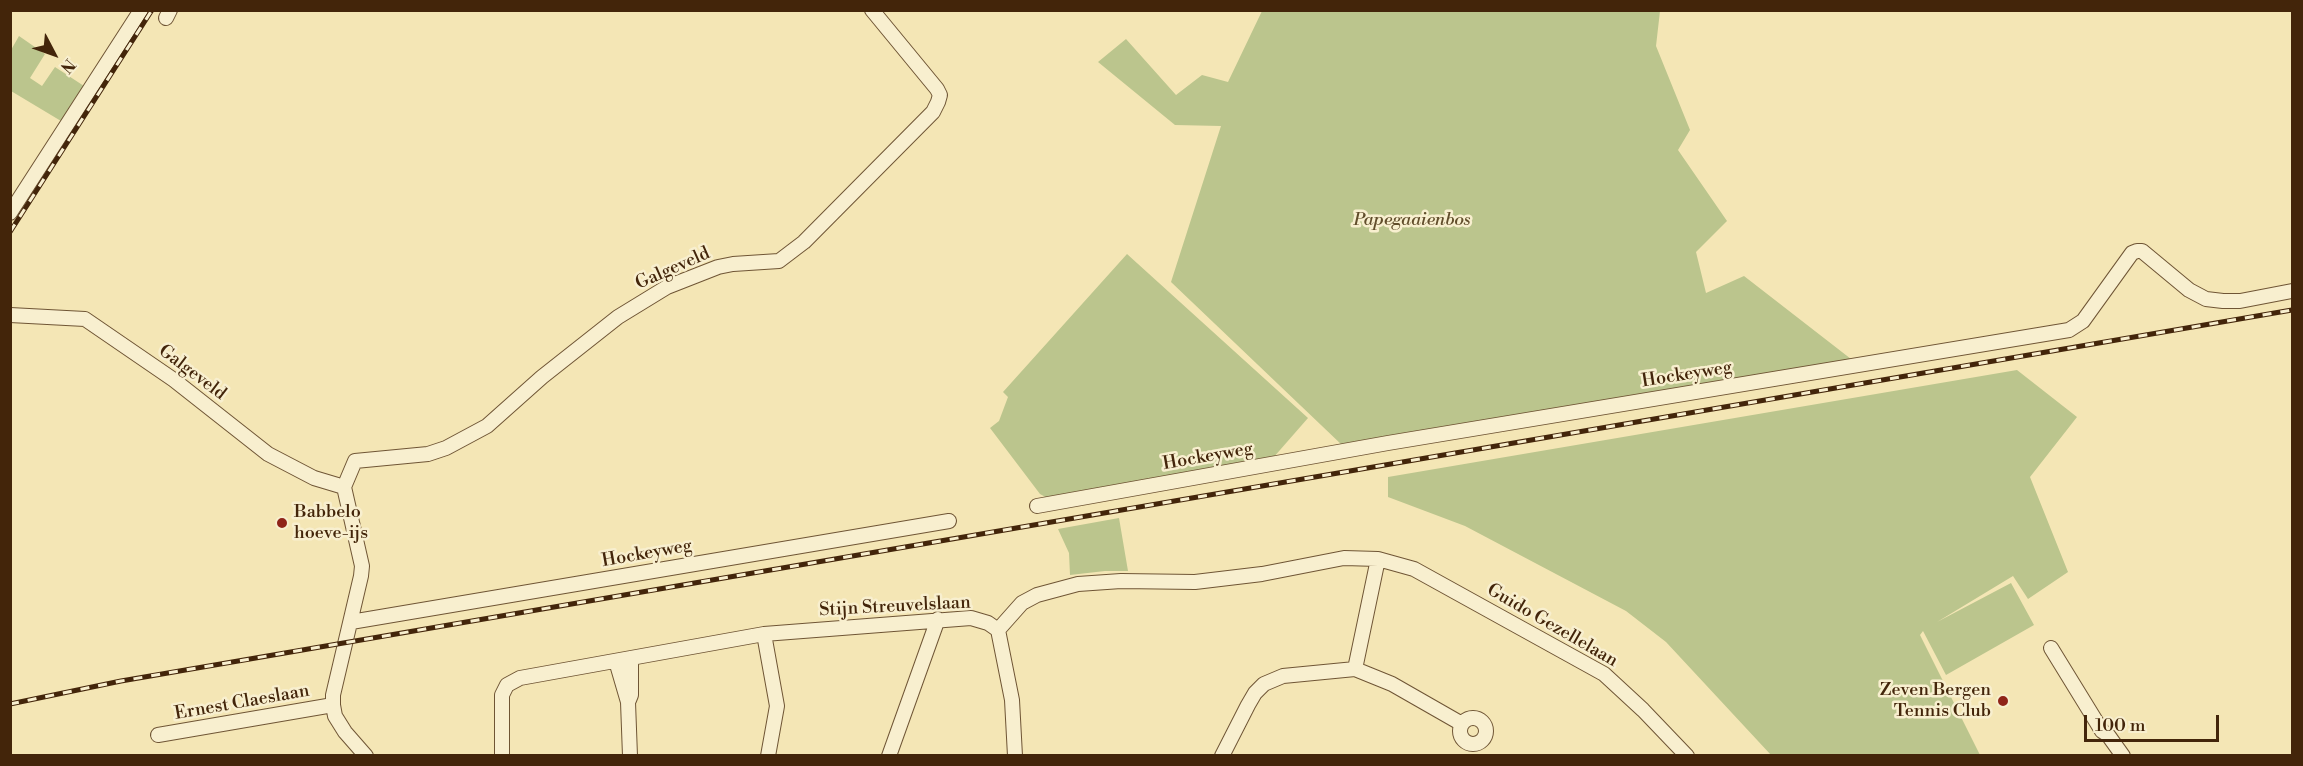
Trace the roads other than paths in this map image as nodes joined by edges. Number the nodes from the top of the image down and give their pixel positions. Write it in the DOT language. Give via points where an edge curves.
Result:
graph roads {
  1 [pos="141,10"];
  2 [pos="872,10"];
  3 [pos="10,213"];
  4 [pos="2292,291"];
  5 [pos="10,315"];
  6 [pos="344,487"];
  7 [pos="1037,506"];
  8 [pos="949,521"];
  9 [pos="1378,559"];
  10 [pos="938,620"];
  11 [pos="351,622"];
  12 [pos="998,630"];
  13 [pos="764,634"];
  14 [pos="2051,648"];
  15 [pos="631,659"];
  16 [pos="616,661"];
  17 [pos="1355,669"];
  18 [pos="628,702"];
  19 [pos="333,705"];
  20 [pos="1462,724"];
  21 [pos="158,735"];
  22 [pos="366,756"];
  23 [pos="502,756"];
  24 [pos="630,756"];
  25 [pos="768,756"];
  26 [pos="890,756"];
  27 [pos="1014,756"];
  28 [pos="1222,756"];
  29 [pos="1687,756"];
  30 [pos="2123,756"];
  1 -- 3 [label="street"];
  2 -- 6 [label="street, Galgeveld" via="940,96 933,112 804,242 779,261 718,267 667,287 618,317 487,426 437,452 355,461"];
  4 -- 7 [label="street, Hockeyweg" via="2240,300 2206,299 2137,251 2083,321 2069,330 1412,439"];
  5 -- 6 [label="street, Galgeveld" via="85,319 174,380 268,454 314,478"];
  6 -- 11 [label="street" via="362,566"];
  8 -- 11 [label="street, Hockeyweg"];
  9 -- 12 [label="street" via="1344,558 1195,582 1078,584 1022,603"];
  9 -- 17 [label="street"];
  9 -- 29 [label="street, Guido Gezellelaan" via="1414,569 1604,674"];
  10 -- 12 [label="street, Stijn Streuvelslaan" via="971,618 988,622"];
  10 -- 13 [label="street, Stijn Streuvelslaan"];
  10 -- 26 [label="street"];
  11 -- 19 [label="street, Ernest Claeslaan"];
  12 -- 27 [label="street" via="1012,700"];
  13 -- 15 [label="street, Stijn Streuvelslaan"];
  13 -- 25 [label="street" via="777,706"];
  14 -- 30 [label="street" via="2102,731"];
  15 -- 16 [label="street, Stijn Streuvelslaan"];
  15 -- 18 [label="street"];
  16 -- 18 [label="street"];
  16 -- 23 [label="street, Stijn Streuvelslaan" via="520,678 507,685 502,695"];
  17 -- 20 [label="street" via="1392,684"];
  17 -- 28 [label="street" via="1283,676 1264,684 1251,699"];
  18 -- 24 [label="street"];
  19 -- 21 [label="street, Ernest Claeslaan"];
  19 -- 22 [label="street, Ernest Claeslaan" via="345,732"];
}
